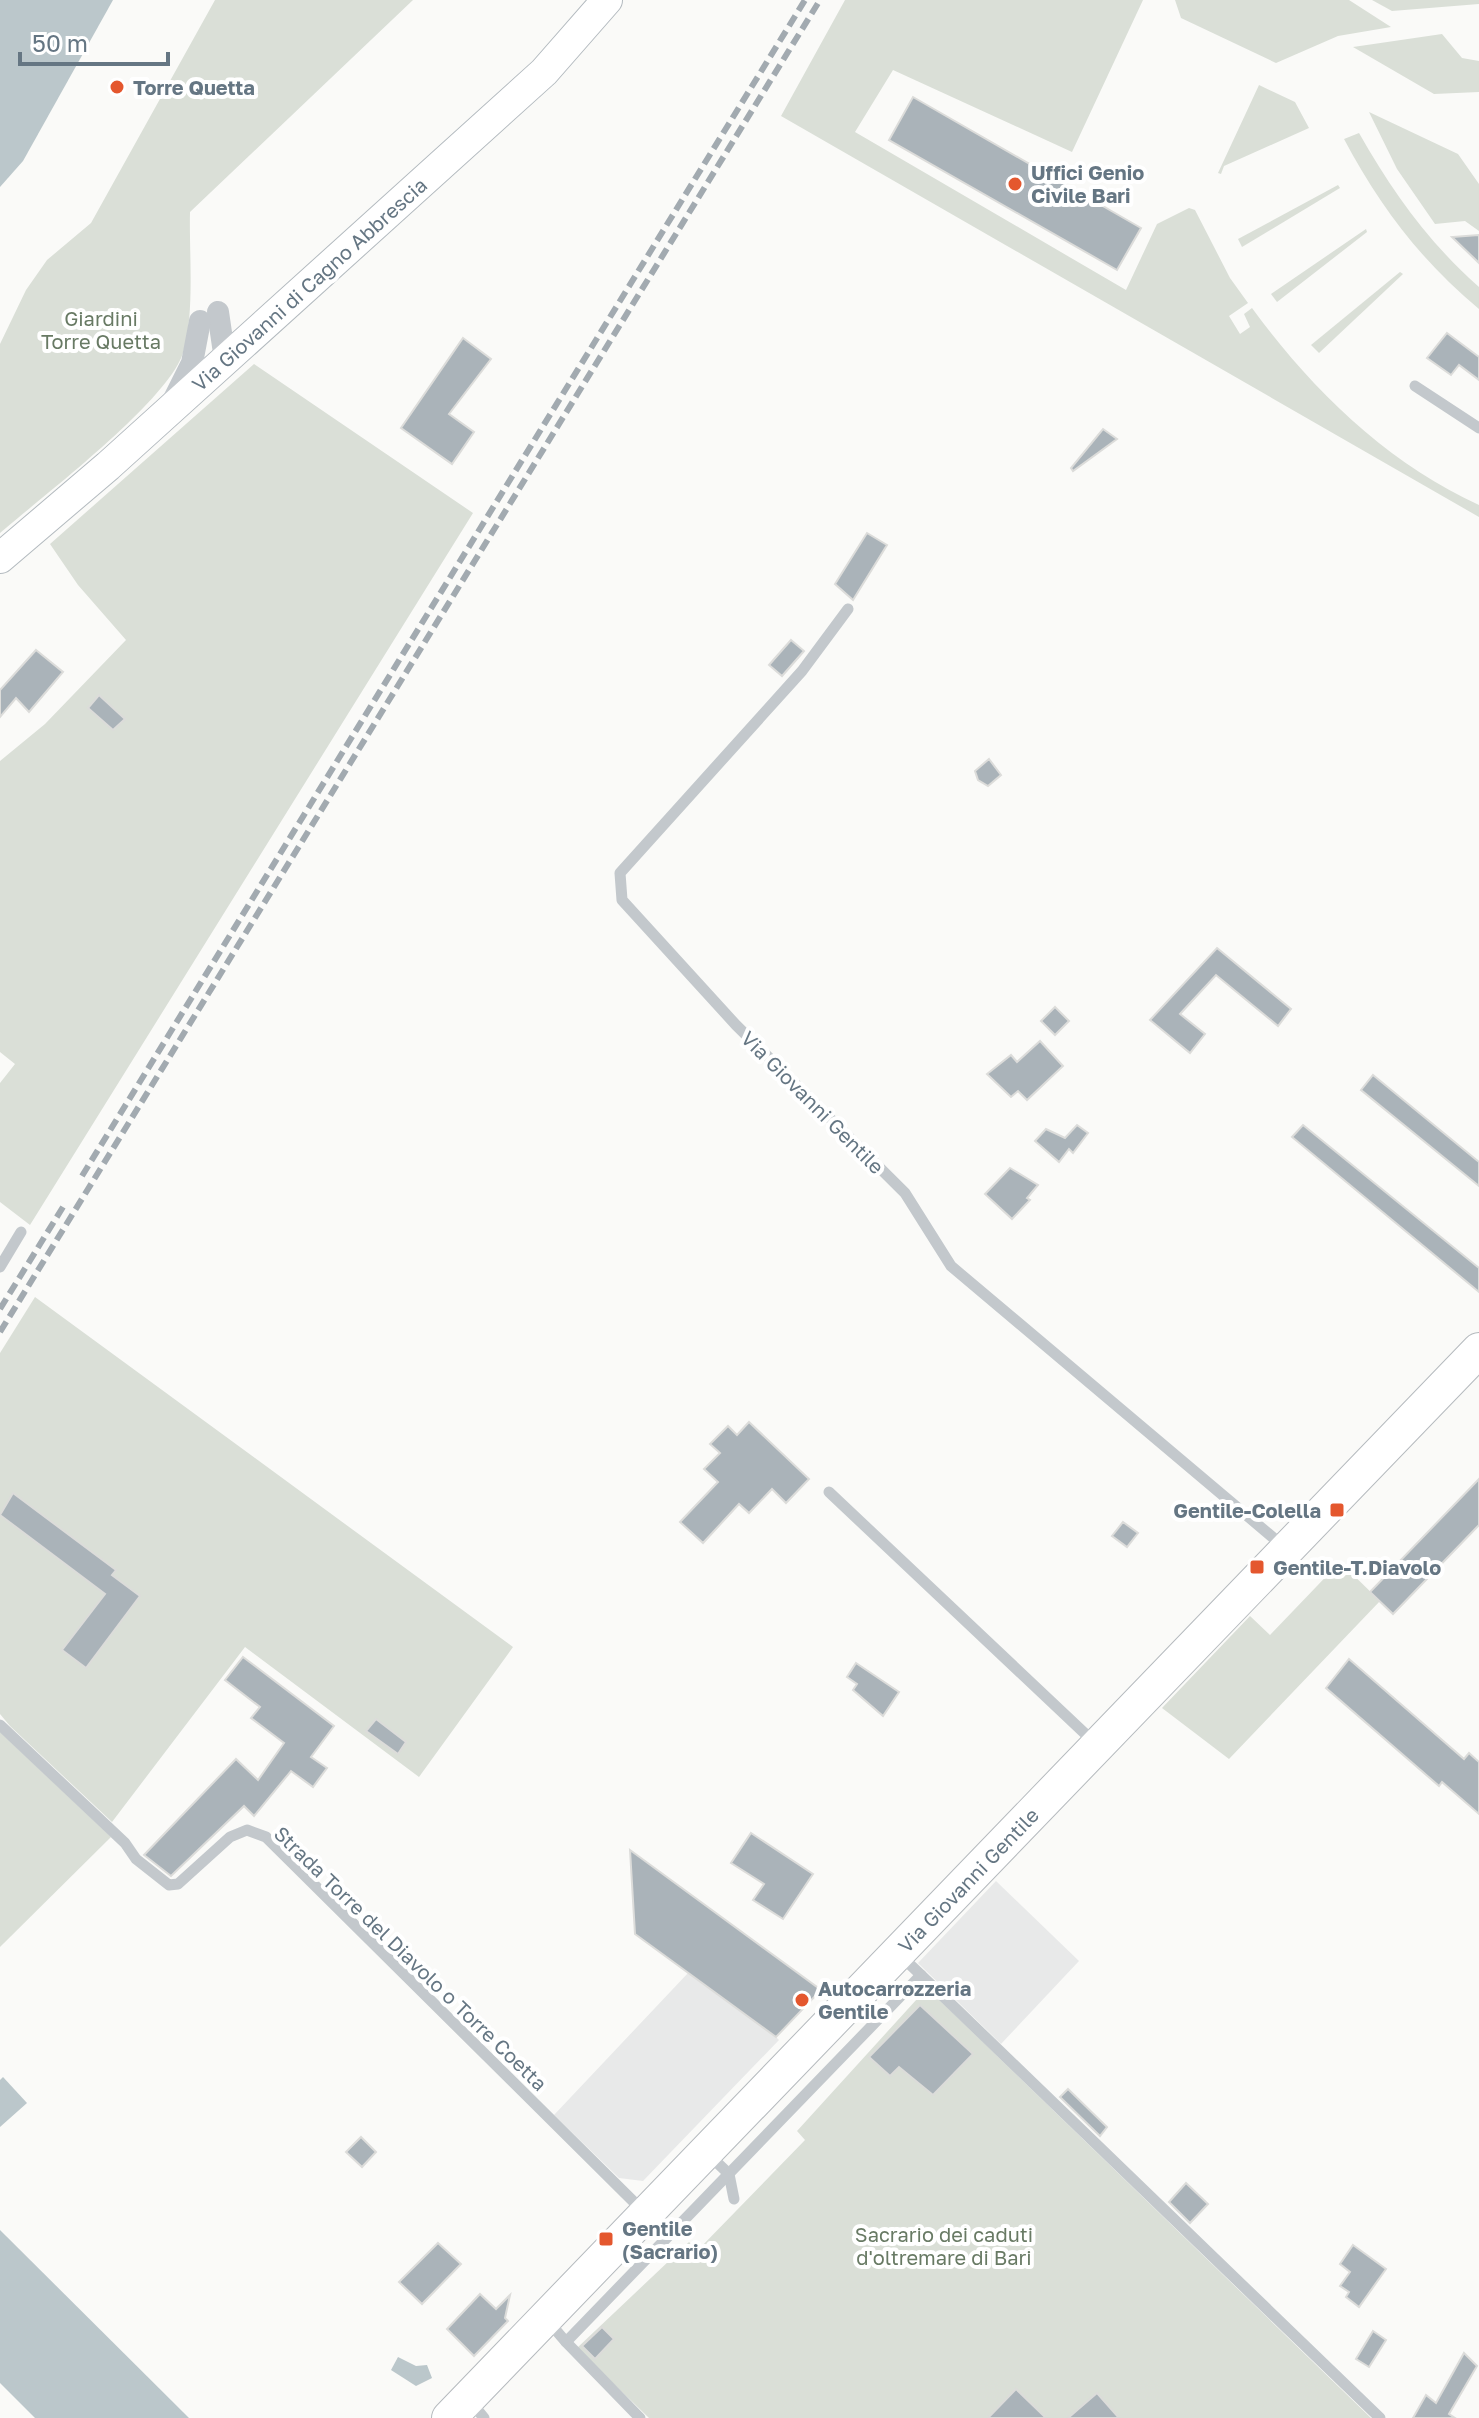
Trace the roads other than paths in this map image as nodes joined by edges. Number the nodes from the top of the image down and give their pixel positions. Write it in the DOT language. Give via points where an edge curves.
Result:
graph roads {
  1 [pos="607,0"];
  2 [pos="223,362"];
  3 [pos="1415,386"];
  4 [pos="161,417"];
  5 [pos="1479,428"];
  6 [pos="0,558"];
  7 [pos="848,609"];
  8 [pos="21,1232"];
  9 [pos="0,1267"];
  10 [pos="1479,1350"];
  11 [pos="829,1492"];
  12 [pos="1286,1549"];
  13 [pos="0,1725"];
  14 [pos="1099,1746"];
  15 [pos="910,1964"];
  16 [pos="717,2163"];
  17 [pos="734,2199"];
  18 [pos="646,2214"];
  19 [pos="628,2254"];
  20 [pos="555,2329"];
  21 [pos="467,2411"];
  22 [pos="640,2418"];
  23 [pos="1380,2418"];
  1 -- 2 [label="main road, Via Giovanni di Cagno Abbrescia" via="544,72"];
  2 -- 4 [label="main road, Via Giovanni di Cagno Abbrescia"];
  2 -- 4 [label="street" via="206,341 209,317 188,375"];
  3 -- 5 [label="lane"];
  4 -- 6 [label="main road, Via Giovanni di Cagno Abbrescia"];
  7 -- 12 [label="lane, Via Giovanni Gentile" via="802,671 620,873 622,900 736,1025 905,1193 951,1266"];
  8 -- 9 [label="lane"];
  10 -- 12 [label="main road, Via Giovanni Gentile"];
  11 -- 14 [label="lane"];
  12 -- 14 [label="main road, Via Giovanni Gentile"];
  13 -- 18 [label="lane, Strada Torre del Diavolo o Torre Coetta" via="169,1885 178,1884 230,1837 247,1830 266,1837"];
  14 -- 15 [label="main road, Via Giovanni Gentile"];
  15 -- 16 [label="main road, Via Giovanni Gentile"];
  15 -- 23 [label="lane"];
  16 -- 17 [label="lane"];
  16 -- 18 [label="main road, Via Giovanni Gentile"];
  16 -- 19 [label="lane"];
  18 -- 19 [label="main road, Via Giovanni Gentile"];
  19 -- 20 [label="main road, Via Giovanni Gentile"];
  20 -- 21 [label="main road, Via Giovanni Gentile"];
  20 -- 22 [label="lane"];
}
